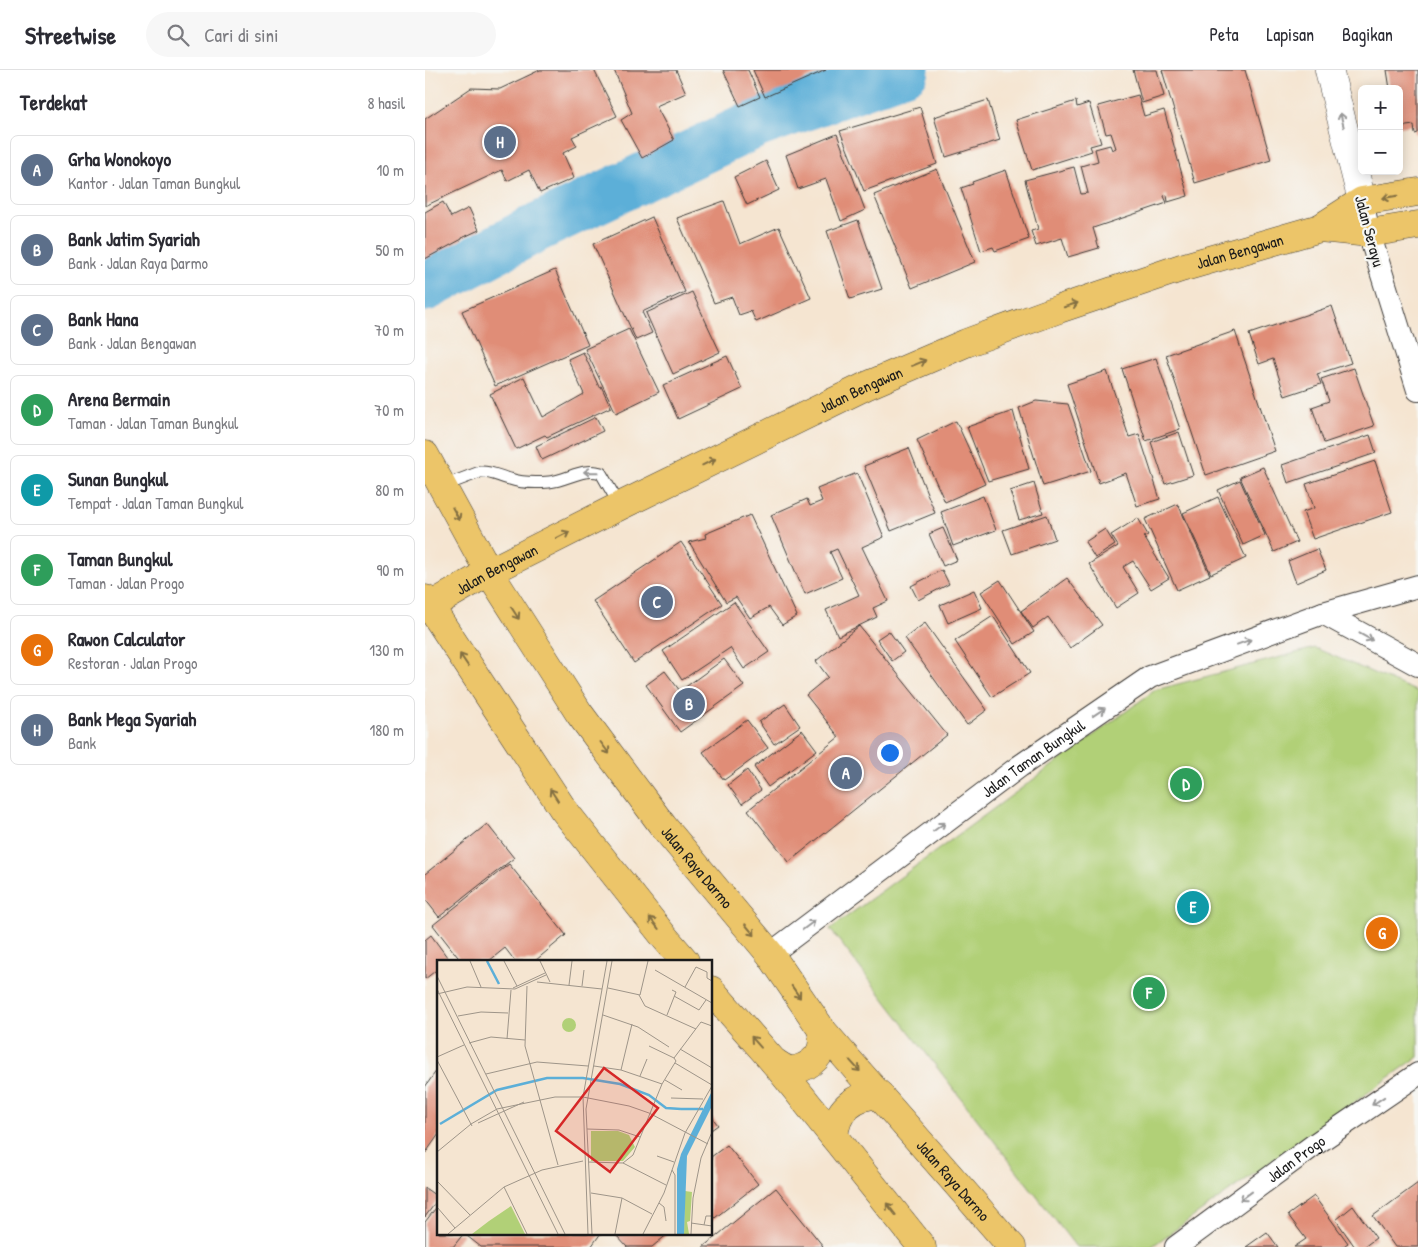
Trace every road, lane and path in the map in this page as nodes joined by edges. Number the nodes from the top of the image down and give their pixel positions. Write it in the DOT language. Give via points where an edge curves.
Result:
graph roads {
  1 [pos="1329,70"];
  2 [pos="1418,192"];
  3 [pos="1362,201"];
  4 [pos="1418,225"];
  5 [pos="1320,228"];
  6 [pos="1369,233"];
  7 [pos="1418,390"];
  8 [pos="425,455"];
  9 [pos="441,486"];
  10 [pos="620,506"];
  11 [pos="489,572"];
  12 [pos="1418,586"];
  13 [pos="426,605"];
  14 [pos="1323,613"];
  15 [pos="1418,665"];
  16 [pos="770,954"];
  17 [pos="684,960"];
  18 [pos="713,992"];
  19 [pos="822,1030"];
  20 [pos="774,1062"];
  21 [pos="1418,1074"];
  22 [pos="880,1094"];
  23 [pos="834,1137"];
  24 [pos="922,1247"];
  25 [pos="1012,1247"];
  26 [pos="1176,1247"];
  3 -- 1 [label="street, Jalan Serayu, one-way"];
  2 -- 3 [label="main road, Jalan Bengawan, one-way"];
  3 -- 5 [label="main road, Jalan Bengawan"];
  3 -- 6 [label="street, Jalan Serayu"];
  4 -- 6 [label="main road, Jalan Bengawan"];
  5 -- 6 [label="main road, Jalan Bengawan"];
  10 -- 5 [label="main road, Jalan Bengawan, one-way" via="866,386 966,343 1059,308"];
  6 -- 7 [label="street, Jalan Serayu"];
  8 -- 9 [label="main road, Jalan Raya Darmo"];
  10 -- 9 [label="lane, one-way" via="601,473 593,470 548,482 512,480 481,472"];
  9 -- 11 [label="main road, Jalan Raya Darmo, one-way"];
  11 -- 10 [label="main road, Jalan Bengawan, one-way"];
  11 -- 13 [label="main road, Jalan Bengawan"];
  11 -- 16 [label="main road, Jalan Raya Darmo, one-way" via="579,713 663,826"];
  12 -- 14 [label="street, Jalan Taman Bungkul"];
  17 -- 13 [label="main road, one-way" via="563,809"];
  14 -- 15 [label="street, one-way"];
  16 -- 14 [label="street, Jalan Taman Bungkul, one-way" via="1020,766 1150,677"];
  16 -- 19 [label="main road, Jalan Raya Darmo, one-way"];
  20 -- 18 [label="main road, one-way"];
  19 -- 20 [label="main road" via="823,1045 811,1063 791,1070"];
  19 -- 22 [label="main road, Jalan Raya Darmo, one-way"];
  20 -- 23 [label="main road"];
  21 -- 26 [label="street, Jalan Progo, one-way" via="1314,1145"];
  22 -- 23 [label="main road" via="858,1098 844,1109 838,1118"];
  22 -- 25 [label="main road, Jalan Raya Darmo"];
  24 -- 23 [label="main road, one-way"];
}
